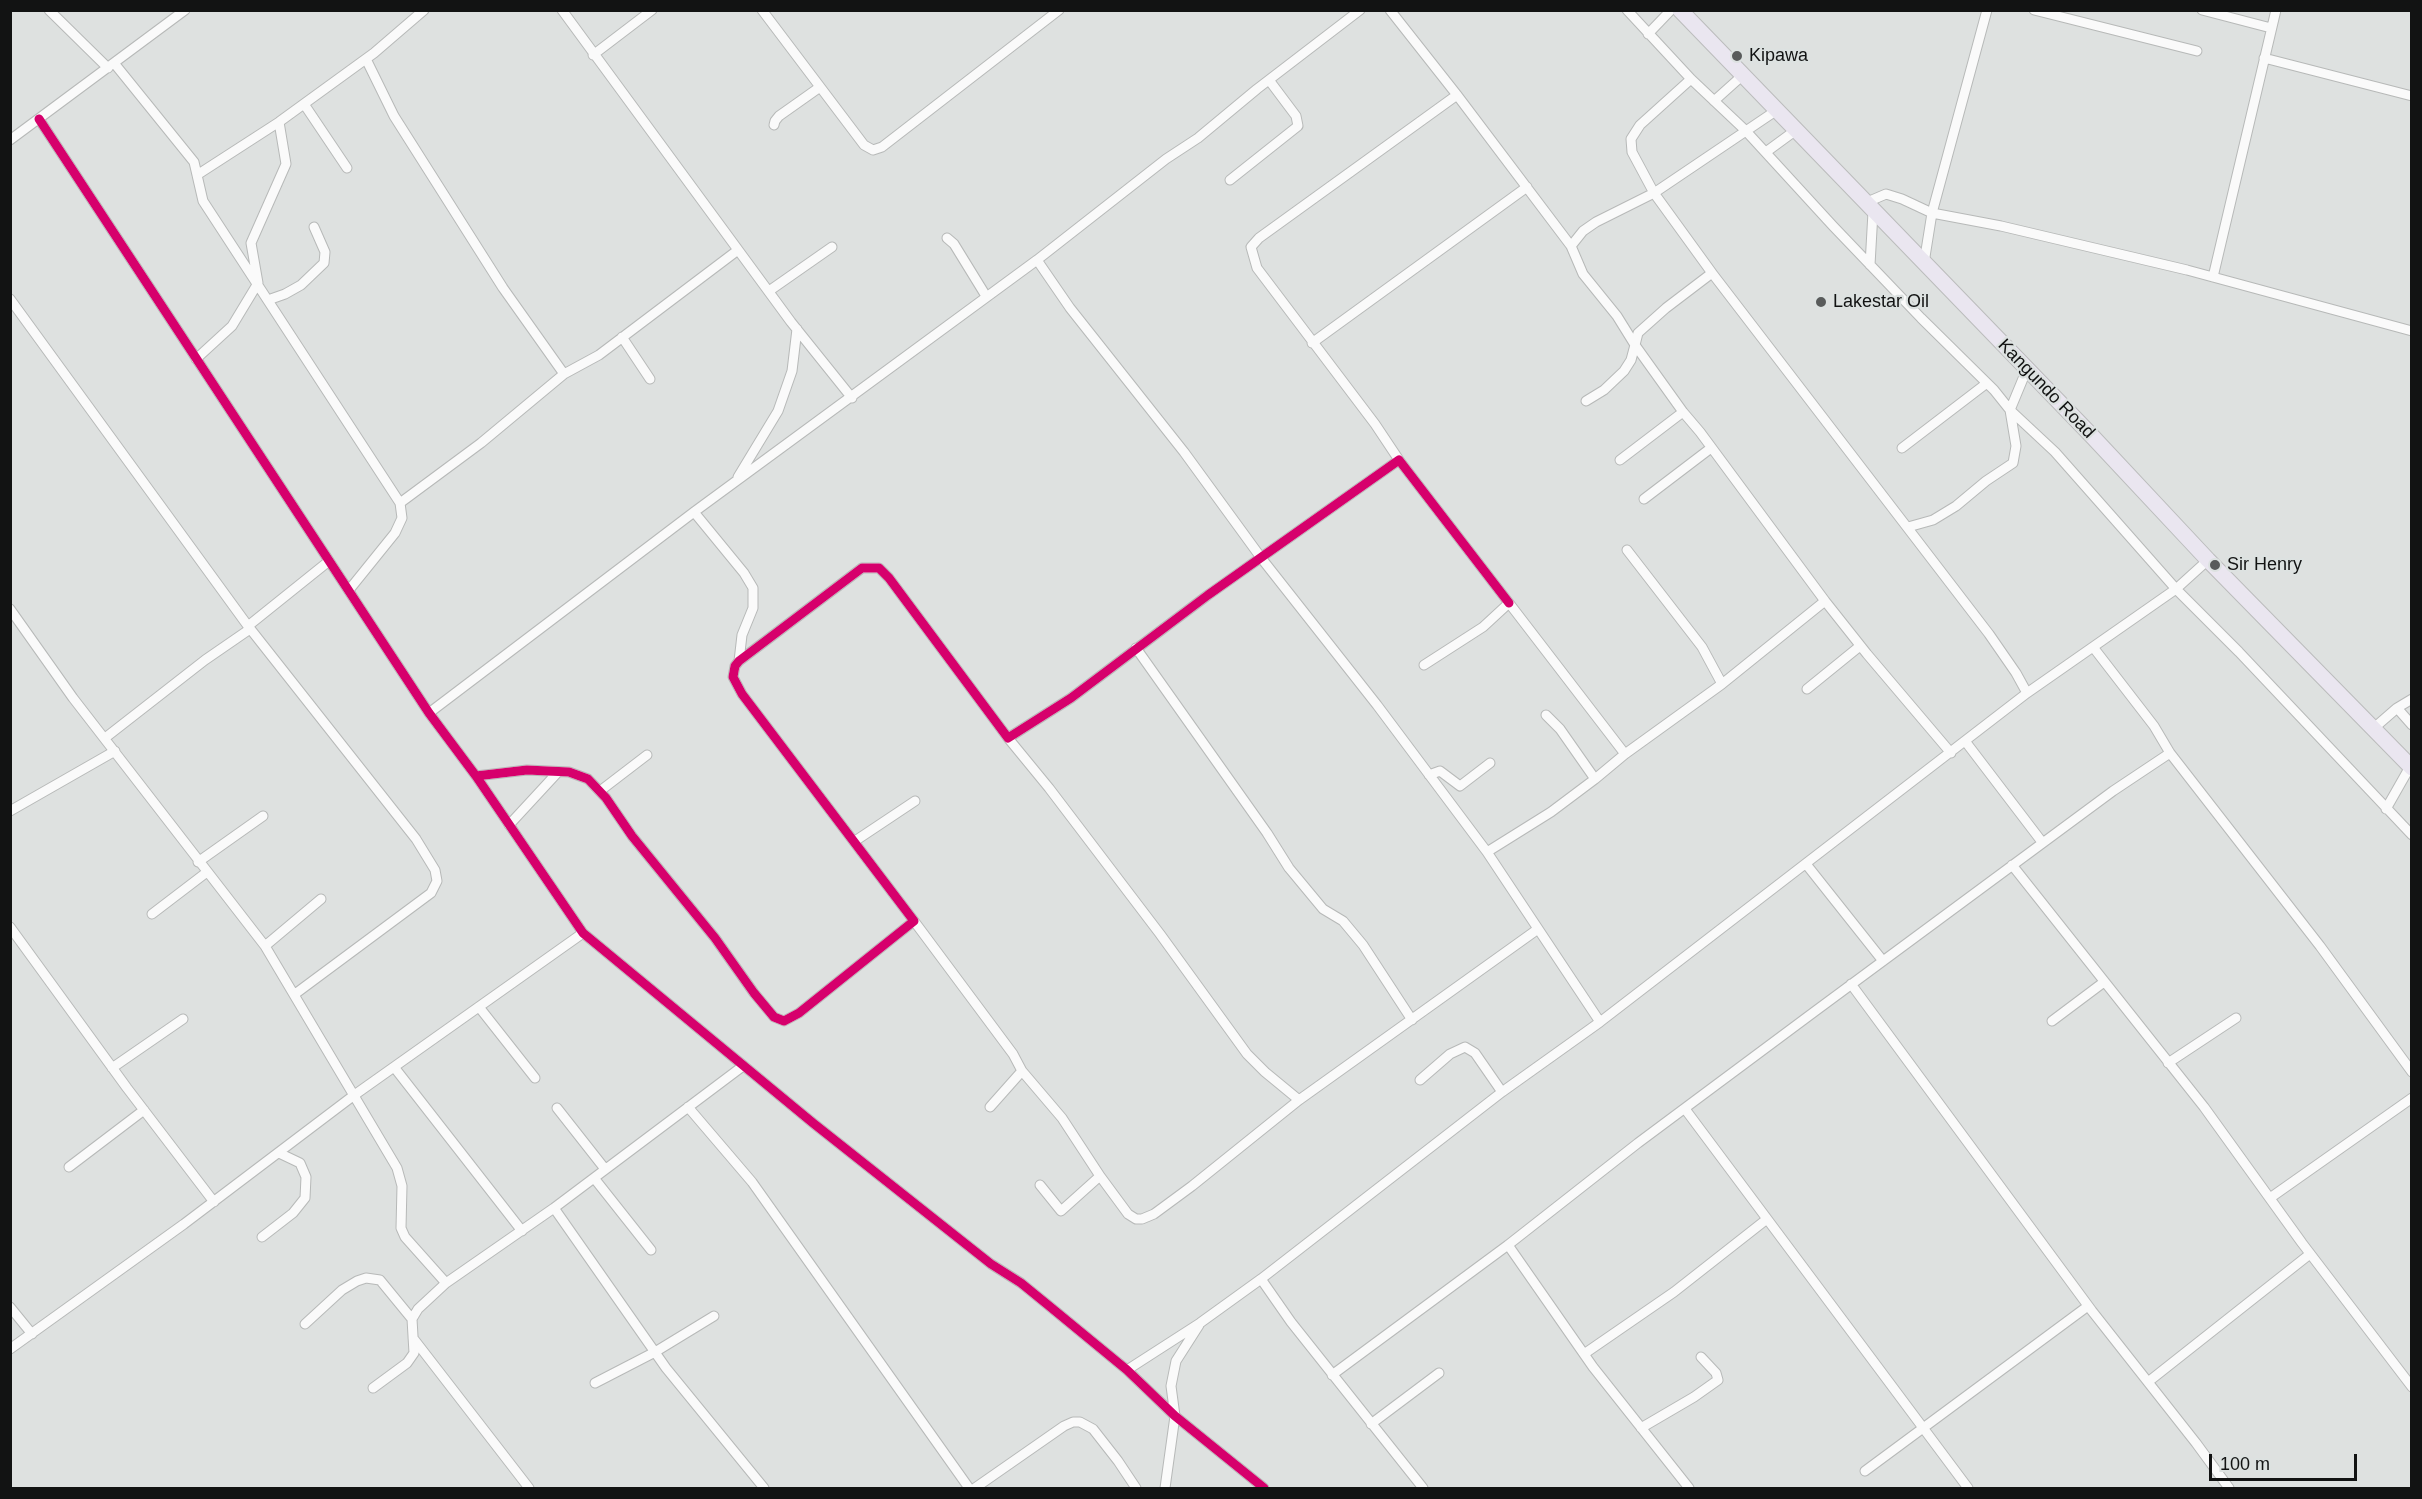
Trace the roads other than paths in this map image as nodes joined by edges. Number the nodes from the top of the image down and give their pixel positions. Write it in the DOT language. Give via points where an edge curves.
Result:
graph roads {
  1 [pos="49,10"];
  2 [pos="185,10"];
  3 [pos="424,10"];
  4 [pos="562,10"];
  5 [pos="652,10"];
  6 [pos="762,10"];
  7 [pos="1059,10"];
  8 [pos="1390,10"];
  9 [pos="1627,10"];
  10 [pos="1671,10"];
  11 [pos="1680,10"];
  12 [pos="1987,10"];
  13 [pos="2034,10"];
  14 [pos="2202,10"];
  15 [pos="2276,10"];
  16 [pos="1358,11"];
  17 [pos="2271,28"];
  18 [pos="1648,34"];
  19 [pos="2197,51"];
  20 [pos="593,55"];
  21 [pos="2264,58"];
  22 [pos="366,59"];
  23 [pos="111,66"];
  24 [pos="1743,75"];
  25 [pos="1691,79"];
  26 [pos="1269,80"];
  27 [pos="820,87"];
  28 [pos="1457,95"];
  29 [pos="2412,96"];
  30 [pos="1714,101"];
  31 [pos="304,104"];
  32 [pos="1777,110"];
  33 [pos="39,118"];
  34 [pos="279,122"];
  35 [pos="774,125"];
  36 [pos="1745,130"];
  37 [pos="1796,130"];
  38 [pos="10,140"];
  39 [pos="1766,152"];
  40 [pos="347,168"];
  41 [pos="197,175"];
  42 [pos="1230,180"];
  43 [pos="1527,187"];
  44 [pos="1654,193"];
  45 [pos="1869,207"];
  46 [pos="1932,213"];
  47 [pos="314,227"];
  48 [pos="947,238"];
  49 [pos="1571,246"];
  50 [pos="832,247"];
  51 [pos="738,250"];
  52 [pos="1037,260"];
  53 [pos="1924,263"];
  54 [pos="1870,265"];
  55 [pos="1712,273"];
  56 [pos="2213,277"];
  57 [pos="258,283"];
  58 [pos="769,291"];
  59 [pos="986,296"];
  60 [pos="10,299"];
  61 [pos="268,300"];
  62 [pos="797,329"];
  63 [pos="2412,331"];
  64 [pos="622,337"];
  65 [pos="1312,343"];
  66 [pos="1635,345"];
  67 [pos="196,359"];
  68 [pos="2027,369"];
  69 [pos="564,374"];
  70 [pos="650,379"];
  71 [pos="1988,383"];
  72 [pos="852,398"];
  73 [pos="1586,401"];
  74 [pos="2010,410"];
  75 [pos="1683,412"];
  76 [pos="1711,448"];
  77 [pos="1902,448"];
  78 [pos="1399,460"];
  79 [pos="1620,460"];
  80 [pos="735,483"];
  81 [pos="1644,499"];
  82 [pos="400,503"];
  83 [pos="694,512"];
  84 [pos="1908,527"];
  85 [pos="1627,550"];
  86 [pos="1262,559"];
  87 [pos="329,561"];
  88 [pos="2208,561"];
  89 [pos="2176,589"];
  90 [pos="349,590"];
  91 [pos="1825,601"];
  92 [pos="1509,603"];
  93 [pos="10,609"];
  94 [pos="249,628"];
  95 [pos="1860,646"];
  96 [pos="2093,647"];
  97 [pos="1136,648"];
  98 [pos="739,662"];
  99 [pos="1425,665"];
  100 [pos="1722,684"];
  101 [pos="1807,689"];
  102 [pos="2027,693"];
  103 [pos="2412,699"];
  104 [pos="2397,708"];
  105 [pos="429,713"];
  106 [pos="1546,715"];
  107 [pos="2412,725"];
  108 [pos="2374,728"];
  109 [pos="105,738"];
  110 [pos="1008,738"];
  111 [pos="1965,741"];
  112 [pos="115,751"];
  113 [pos="1951,753"];
  114 [pos="2170,753"];
  115 [pos="1625,754"];
  116 [pos="647,755"];
  117 [pos="2412,761"];
  118 [pos="1491,763"];
  119 [pos="2411,767"];
  120 [pos="558,772"];
  121 [pos="1429,775"];
  122 [pos="476,776"];
  123 [pos="1595,779"];
  124 [pos="600,791"];
  125 [pos="915,801"];
  126 [pos="2385,809"];
  127 [pos="10,811"];
  128 [pos="263,816"];
  129 [pos="508,825"];
  130 [pos="2412,835"];
  131 [pos="855,842"];
  132 [pos="2042,842"];
  133 [pos="1487,852"];
  134 [pos="198,861"];
  135 [pos="1806,864"];
  136 [pos="2012,865"];
  137 [pos="207,872"];
  138 [pos="321,898"];
  139 [pos="152,914"];
  140 [pos="914,921"];
  141 [pos="10,927"];
  142 [pos="1538,928"];
  143 [pos="583,933"];
  144 [pos="266,946"];
  145 [pos="1882,961"];
  146 [pos="2104,982"];
  147 [pos="1851,984"];
  148 [pos="295,994"];
  149 [pos="479,1007"];
  150 [pos="2236,1018"];
  151 [pos="183,1019"];
  152 [pos="1412,1020"];
  153 [pos="2052,1021"];
  154 [pos="1600,1022"];
  155 [pos="2168,1063"];
  156 [pos="744,1065"];
  157 [pos="394,1067"];
  158 [pos="112,1068"];
  159 [pos="1022,1071"];
  160 [pos="2412,1072"];
  161 [pos="535,1078"];
  162 [pos="1420,1080"];
  163 [pos="1502,1092"];
  164 [pos="353,1096"];
  165 [pos="2412,1098"];
  166 [pos="1299,1101"];
  167 [pos="688,1107"];
  168 [pos="990,1107"];
  169 [pos="557,1108"];
  170 [pos="1685,1108"];
  171 [pos="144,1110"];
  172 [pos="279,1153"];
  173 [pos="69,1167"];
  174 [pos="605,1169"];
  175 [pos="1100,1176"];
  176 [pos="594,1178"];
  177 [pos="1040,1185"];
  178 [pos="2270,1198"];
  179 [pos="214,1202"];
  180 [pos="554,1208"];
  181 [pos="1767,1219"];
  182 [pos="522,1231"];
  183 [pos="262,1237"];
  184 [pos="1508,1245"];
  185 [pos="651,1250"];
  186 [pos="2310,1254"];
  187 [pos="1261,1279"];
  188 [pos="446,1283"];
  189 [pos="2088,1306"];
  190 [pos="10,1307"];
  191 [pos="714,1316"];
  192 [pos="412,1319"];
  193 [pos="1200,1323"];
  194 [pos="306,1324"];
  195 [pos="32,1334"];
  196 [pos="412,1336"];
  197 [pos="10,1349"];
  198 [pos="655,1352"];
  199 [pos="1584,1354"];
  200 [pos="1701,1357"];
  201 [pos="1126,1370"];
  202 [pos="1439,1373"];
  203 [pos="1332,1376"];
  204 [pos="2148,1382"];
  205 [pos="595,1383"];
  206 [pos="2412,1387"];
  207 [pos="373,1388"];
  208 [pos="1175,1416"];
  209 [pos="1371,1424"];
  210 [pos="1641,1428"];
  211 [pos="1923,1429"];
  212 [pos="1865,1471"];
  213 [pos="529,1488"];
  214 [pos="764,1488"];
  215 [pos="969,1488"];
  216 [pos="975,1488"];
  217 [pos="1136,1488"];
  218 [pos="1166,1488"];
  219 [pos="1264,1488"];
  220 [pos="1423,1488"];
  221 [pos="1689,1488"];
  222 [pos="1968,1488"];
  223 [pos="2229,1488"];
  1 -- 23 [label="street"];
  2 -- 23 [label="street"];
  3 -- 22 [label="street"];
  4 -- 20 [label="street"];
  5 -- 20 [label="street"];
  6 -- 27 [label="street"];
  7 -- 27 [label="street" via="877,150 864,145"];
  8 -- 28 [label="street"];
  9 -- 18 [label="street"];
  10 -- 18 [label="street"];
  11 -- 24 [label="highway, Kangundo Road"];
  12 -- 46 [label="street"];
  13 -- 19 [label="street"];
  14 -- 17 [label="street"];
  15 -- 17 [label="street"];
  16 -- 26 [label="street"];
  17 -- 21 [label="street"];
  18 -- 25 [label="street"];
  20 -- 51 [label="street"];
  21 -- 29 [label="street"];
  21 -- 56 [label="street"];
  22 -- 31 [label="street"];
  22 -- 69 [label="street" via="394,116 503,288"];
  23 -- 33 [label="street"];
  23 -- 41 [label="street" via="194,162"];
  24 -- 30 [label="street"];
  24 -- 32 [label="highway, Kangundo Road"];
  25 -- 30 [label="street"];
  25 -- 44 [label="street" via="1640,125 1631,139 1632,152"];
  26 -- 42 [label="street" via="1296,116 1298,126"];
  26 -- 52 [label="street"];
  27 -- 35 [label="street" via="779,116"];
  28 -- 43 [label="street"];
  28 -- 65 [label="street" via="1251,247 1257,268"];
  30 -- 36 [label="street"];
  31 -- 34 [label="street"];
  31 -- 40 [label="street"];
  32 -- 36 [label="street"];
  32 -- 37 [label="highway, Kangundo Road"];
  33 -- 38 [label="street"];
  33 -- 67 [label="street"];
  34 -- 41 [label="street"];
  34 -- 57 [label="street" via="286,164 251,243"];
  36 -- 39 [label="street"];
  36 -- 44 [label="street"];
  37 -- 39 [label="street"];
  37 -- 45 [label="highway, Kangundo Road"];
  39 -- 54 [label="street"];
  41 -- 57 [label="street" via="203,201"];
  43 -- 49 [label="street"];
  43 -- 65 [label="street"];
  44 -- 49 [label="street" via="1596,222"];
  44 -- 55 [label="street"];
  45 -- 46 [label="street" via="1886,194"];
  45 -- 53 [label="highway, Kangundo Road"];
  45 -- 54 [label="street"];
  46 -- 53 [label="street"];
  46 -- 56 [label="street"];
  47 -- 61 [label="street" via="325,252 324,263 301,285"];
  48 -- 59 [label="street"];
  49 -- 66 [label="street" via="1583,274"];
  50 -- 58 [label="street"];
  51 -- 58 [label="street"];
  51 -- 64 [label="street"];
  52 -- 59 [label="street"];
  52 -- 86 [label="street"];
  53 -- 68 [label="highway, Kangundo Road"];
  54 -- 71 [label="street"];
  55 -- 66 [label="street" via="1645,325"];
  55 -- 84 [label="street"];
  56 -- 63 [label="street"];
  57 -- 61 [label="street"];
  57 -- 67 [label="street" via="232,326"];
  58 -- 62 [label="street"];
  59 -- 72 [label="street"];
  60 -- 94 [label="street"];
  61 -- 82 [label="street"];
  62 -- 72 [label="street"];
  62 -- 80 [label="street" via="792,370 778,411"];
  64 -- 69 [label="street"];
  64 -- 70 [label="street"];
  65 -- 78 [label="street"];
  66 -- 73 [label="street" via="1624,371"];
  66 -- 75 [label="street"];
  67 -- 87 [label="street"];
  68 -- 74 [label="street"];
  68 -- 88 [label="highway, Kangundo Road"];
  69 -- 82 [label="street"];
  71 -- 74 [label="street"];
  71 -- 77 [label="street"];
  72 -- 80 [label="street"];
  74 -- 84 [label="street" via="2016,446 2013,463 1956,506 1933,520"];
  74 -- 89 [label="street" via="2055,452"];
  75 -- 76 [label="street"];
  75 -- 79 [label="street"];
  76 -- 81 [label="street"];
  76 -- 91 [label="street"];
  78 -- 86 [label="street"];
  78 -- 92 [label="street"];
  80 -- 83 [label="street"];
  82 -- 90 [label="street" via="402,518 395,533"];
  83 -- 98 [label="street" via="753,588 753,608 742,635"];
  83 -- 105 [label="street"];
  84 -- 102 [label="street" via="1989,634"];
  85 -- 100 [label="street" via="1701,647"];
  86 -- 97 [label="street"];
  86 -- 121 [label="street"];
  87 -- 90 [label="street"];
  87 -- 94 [label="street"];
  88 -- 89 [label="street"];
  88 -- 108 [label="highway, Kangundo Road"];
  89 -- 96 [label="street"];
  89 -- 126 [label="street" via="2240,652"];
  90 -- 105 [label="street"];
  91 -- 95 [label="street"];
  91 -- 100 [label="street"];
  92 -- 99 [label="street" via="1483,627"];
  92 -- 115 [label="street"];
  93 -- 109 [label="street"];
  94 -- 109 [label="street"];
  94 -- 148 [label="street" via="416,839 435,870 437,881 431,893"];
  95 -- 101 [label="street"];
  95 -- 113 [label="street"];
  96 -- 102 [label="street"];
  96 -- 114 [label="street"];
  97 -- 110 [label="street" via="1071,698"];
  97 -- 152 [label="street" via="1288,868 1323,909 1343,921 1364,945"];
  98 -- 110 [label="street" via="854,573 862,568 879,568"];
  98 -- 131 [label="street" via="733,676 742,694"];
  100 -- 115 [label="street"];
  102 -- 111 [label="street"];
  103 -- 104 [label="street"];
  104 -- 107 [label="street"];
  104 -- 108 [label="street"];
  105 -- 122 [label="street"];
  106 -- 123 [label="street"];
  108 -- 119 [label="highway, Kangundo Road"];
  109 -- 112 [label="street"];
  110 -- 166 [label="street" via="1247,1054"];
  111 -- 113 [label="street"];
  111 -- 132 [label="street"];
  112 -- 127 [label="street"];
  112 -- 134 [label="street"];
  113 -- 135 [label="street"];
  114 -- 132 [label="street"];
  114 -- 160 [label="street"];
  115 -- 123 [label="street"];
  116 -- 124 [label="street"];
  117 -- 119 [label="street"];
  118 -- 121 [label="street" via="1460,786 1440,771"];
  119 -- 126 [label="street"];
  120 -- 122 [label="street" via="527,770"];
  120 -- 124 [label="street" via="588,779"];
  120 -- 129 [label="street"];
  121 -- 133 [label="street"];
  122 -- 129 [label="street"];
  123 -- 133 [label="street"];
  124 -- 140 [label="street" via="774,1017 784,1021 799,1013"];
  125 -- 131 [label="street"];
  126 -- 130 [label="street"];
  128 -- 134 [label="street"];
  129 -- 143 [label="street"];
  131 -- 140 [label="street"];
  132 -- 136 [label="street"];
  133 -- 142 [label="street"];
  134 -- 137 [label="street"];
  135 -- 145 [label="street"];
  135 -- 154 [label="street"];
  136 -- 145 [label="street"];
  136 -- 146 [label="street"];
  137 -- 139 [label="street"];
  137 -- 144 [label="street"];
  138 -- 144 [label="street"];
  140 -- 159 [label="street" via="1013,1053"];
  141 -- 158 [label="street"];
  142 -- 152 [label="street"];
  142 -- 154 [label="street"];
  143 -- 149 [label="street"];
  143 -- 156 [label="street"];
  144 -- 148 [label="street"];
  145 -- 147 [label="street"];
  146 -- 153 [label="street"];
  146 -- 155 [label="street"];
  147 -- 170 [label="street"];
  147 -- 189 [label="street"];
  148 -- 164 [label="street"];
  149 -- 157 [label="street"];
  149 -- 161 [label="street"];
  150 -- 155 [label="street"];
  151 -- 158 [label="street"];
  152 -- 166 [label="street"];
  154 -- 163 [label="street"];
  155 -- 178 [label="street"];
  156 -- 167 [label="street"];
  156 -- 201 [label="street"];
  157 -- 164 [label="street"];
  157 -- 182 [label="street"];
  158 -- 171 [label="street"];
  159 -- 168 [label="street"];
  159 -- 175 [label="street" via="1062,1118"];
  162 -- 163 [label="street" via="1450,1054 1465,1047 1475,1053"];
  163 -- 187 [label="street"];
  164 -- 172 [label="street"];
  164 -- 188 [label="street" via="397,1168 405,1237"];
  165 -- 178 [label="street"];
  166 -- 175 [label="street" via="1192,1186 1142,1219 1128,1214"];
  167 -- 174 [label="street"];
  167 -- 215 [label="street" via="752,1182"];
  169 -- 174 [label="street"];
  170 -- 181 [label="street"];
  170 -- 184 [label="street"];
  171 -- 173 [label="street"];
  171 -- 179 [label="street"];
  172 -- 179 [label="street"];
  172 -- 183 [label="street" via="300,1163 306,1177 304,1198 294,1213"];
  174 -- 176 [label="street"];
  175 -- 177 [label="street" via="1061,1211"];
  176 -- 180 [label="street"];
  176 -- 185 [label="street"];
  178 -- 186 [label="street"];
  179 -- 195 [label="street"];
  180 -- 182 [label="street"];
  180 -- 198 [label="street"];
  181 -- 199 [label="street" via="1674,1292"];
  181 -- 211 [label="street"];
  182 -- 188 [label="street"];
  184 -- 199 [label="street"];
  184 -- 203 [label="street"];
  186 -- 204 [label="street"];
  186 -- 206 [label="street"];
  187 -- 193 [label="street"];
  187 -- 203 [label="street"];
  188 -- 192 [label="street"];
  189 -- 204 [label="street"];
  189 -- 211 [label="street"];
  190 -- 195 [label="street"];
  191 -- 198 [label="street"];
  192 -- 194 [label="street" via="380,1280 366,1278 342,1290"];
  192 -- 196 [label="street"];
  193 -- 201 [label="street"];
  193 -- 208 [label="street" via="1176,1362 1171,1386"];
  195 -- 197 [label="street"];
  196 -- 207 [label="street" via="414,1353 407,1363"];
  196 -- 213 [label="street"];
  198 -- 205 [label="street"];
  198 -- 214 [label="street"];
  199 -- 210 [label="street"];
  200 -- 210 [label="street" via="1718,1380"];
  201 -- 208 [label="street"];
  202 -- 209 [label="street"];
  203 -- 209 [label="street"];
  204 -- 223 [label="street"];
  208 -- 218 [label="street"];
  208 -- 219 [label="street"];
  209 -- 220 [label="street"];
  210 -- 221 [label="street"];
  211 -- 212 [label="street"];
  211 -- 222 [label="street"];
  216 -- 217 [label="street" via="1064,1426 1080,1422 1093,1429"];
}
